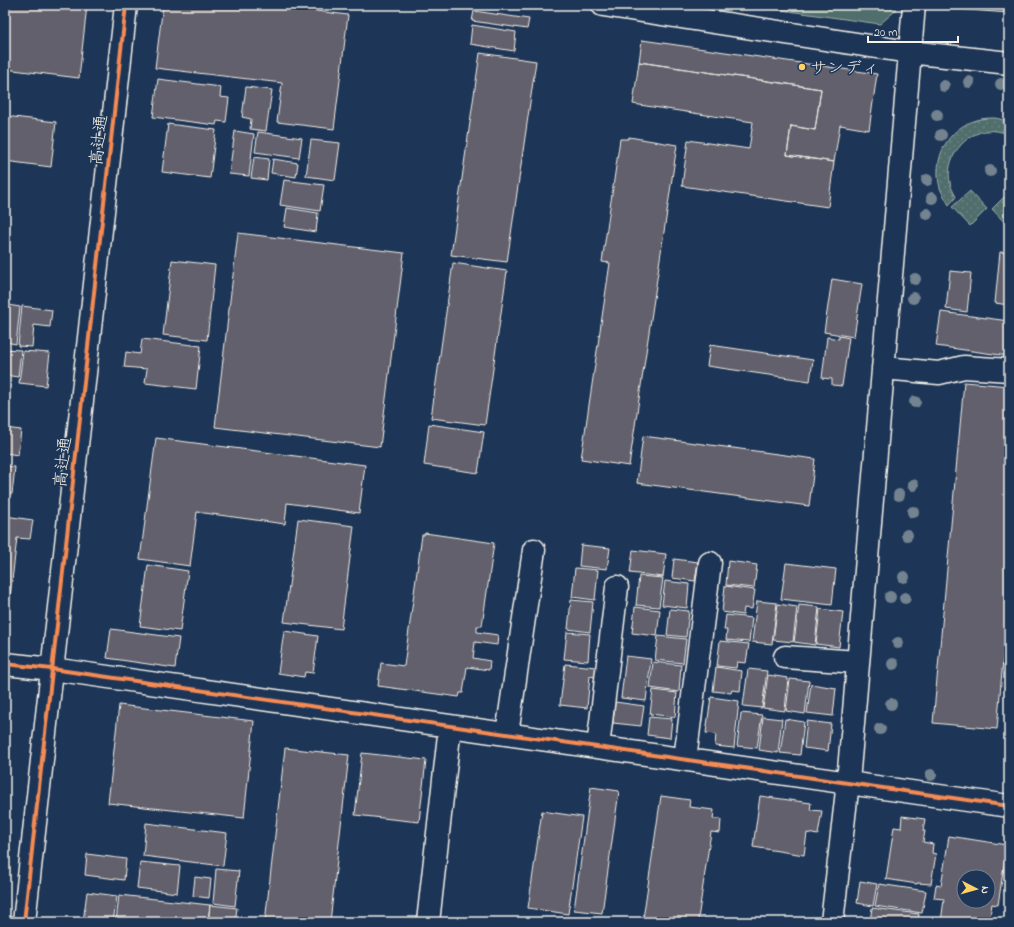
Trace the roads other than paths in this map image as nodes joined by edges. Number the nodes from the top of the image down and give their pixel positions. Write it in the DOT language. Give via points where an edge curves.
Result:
graph roads {
  1 [pos="126,5"];
  2 [pos="603,5"];
  3 [pos="914,5"];
  4 [pos="910,52"];
  5 [pos="1009,63"];
  6 [pos="883,368"];
  7 [pos="1009,370"];
  8 [pos="534,550"];
  9 [pos="710,563"];
  10 [pos="617,587"];
  11 [pos="785,656"];
  12 [pos="858,662"];
  13 [pos="5,664"];
  14 [pos="52,669"];
  15 [pos="450,726"];
  16 [pos="507,734"];
  17 [pos="598,747"];
  18 [pos="685,759"];
  19 [pos="848,782"];
  20 [pos="1009,806"];
  21 [pos="24,922"];
  22 [pos="428,922"];
  23 [pos="832,922"];
  1 -- 14 [label="street, 高辻通"];
  2 -- 4 [label="street"];
  3 -- 4 [label="street"];
  4 -- 5 [label="street"];
  4 -- 6 [label="street"];
  6 -- 7 [label="street" via="939,374 964,367"];
  6 -- 12 [label="street"];
  8 -- 16 [label="street"];
  9 -- 18 [label="street"];
  10 -- 17 [label="street"];
  11 -- 12 [label="street"];
  12 -- 19 [label="street"];
  13 -- 14 [label="street"];
  14 -- 15 [label="street"];
  14 -- 21 [label="street, 高辻通"];
  15 -- 16 [label="street"];
  15 -- 22 [label="street"];
  16 -- 17 [label="street"];
  17 -- 18 [label="street"];
  18 -- 19 [label="street"];
  19 -- 20 [label="street"];
  19 -- 23 [label="street"];
}
